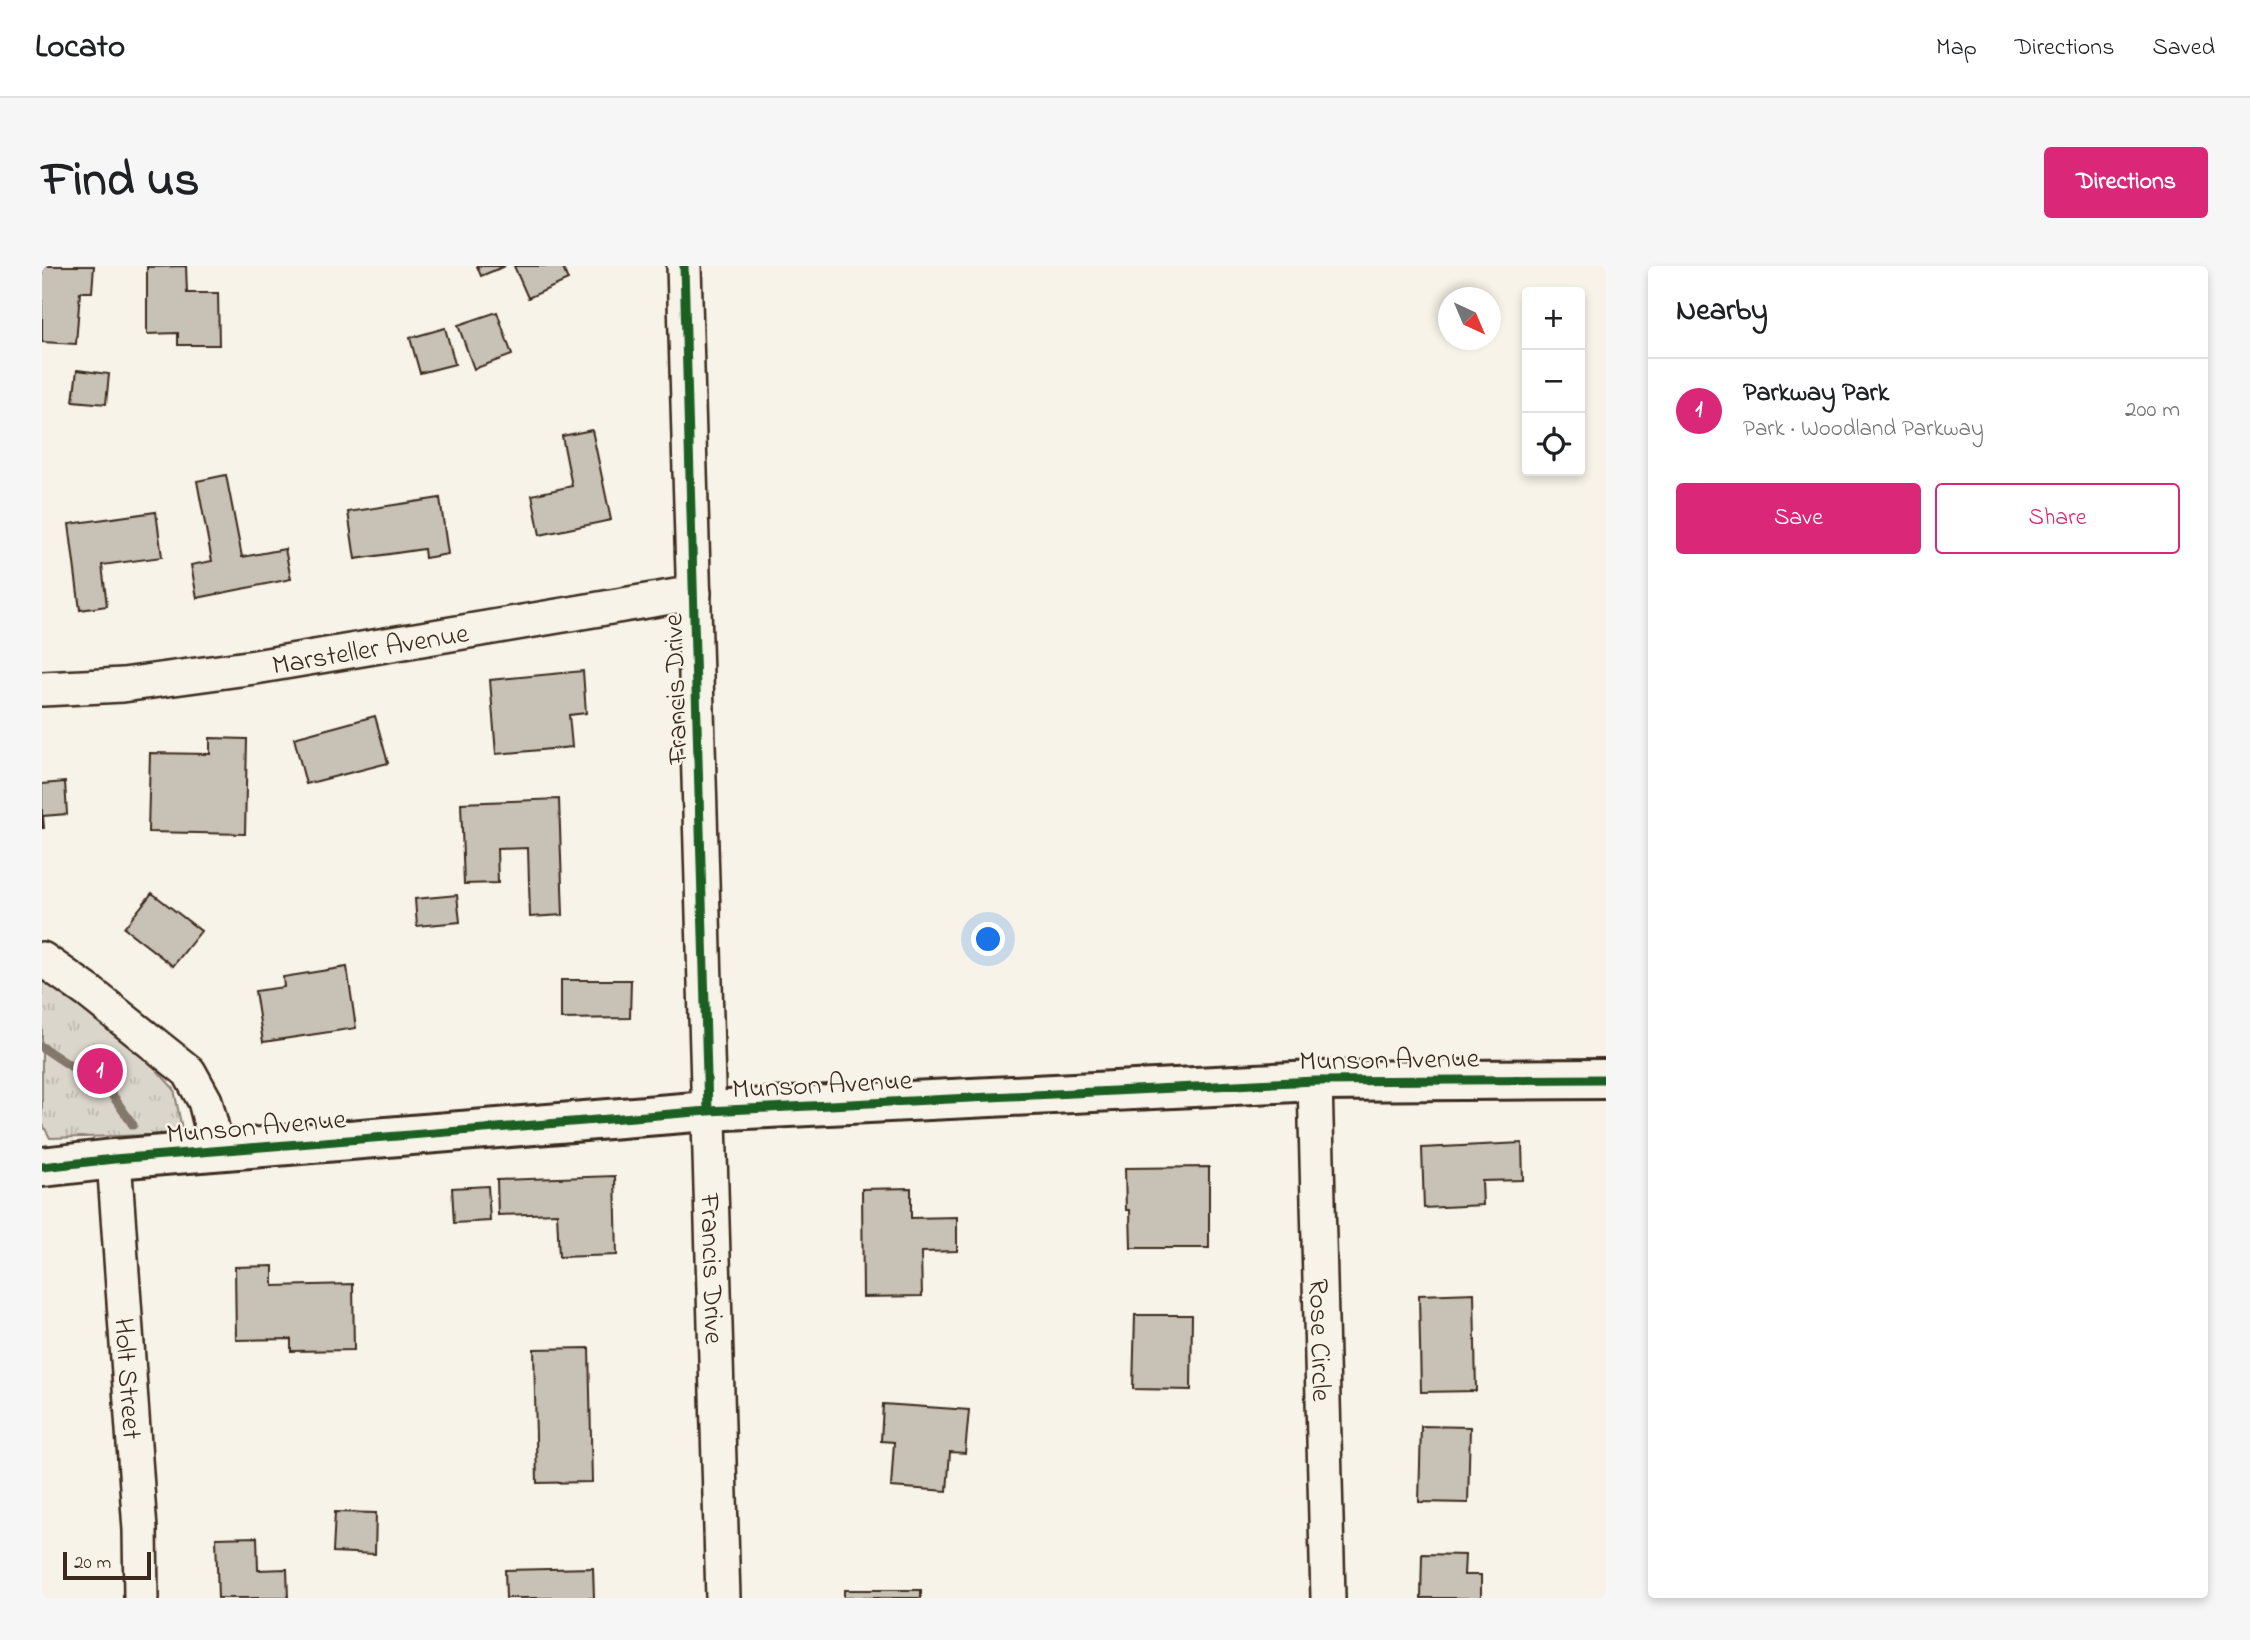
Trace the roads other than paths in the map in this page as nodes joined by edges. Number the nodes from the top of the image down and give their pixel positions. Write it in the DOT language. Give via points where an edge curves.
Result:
graph roads {
  1 [pos="684,266"];
  2 [pos="694,593"];
  3 [pos="42,689"];
  4 [pos="42,959"];
  5 [pos="1606,1079"];
  6 [pos="1315,1081"];
  7 [pos="708,1111"];
  8 [pos="218,1152"];
  9 [pos="114,1159"];
  10 [pos="42,1167"];
  11 [pos="141,1598"];
  12 [pos="723,1598"];
  13 [pos="1328,1598"];
  1 -- 2 [label="street, Francis Drive"];
  2 -- 3 [label="street, Marsteller Avenue" via="255,667 123,685"];
  2 -- 7 [label="street, Francis Drive"];
  4 -- 8 [label="street" via="189,1072 205,1101"];
  5 -- 6 [label="street, Munson Avenue"];
  6 -- 7 [label="street, Munson Avenue"];
  6 -- 13 [label="street, Rose Circle"];
  7 -- 8 [label="street, Munson Avenue"];
  7 -- 12 [label="street, Francis Drive"];
  8 -- 9 [label="street, Munson Avenue"];
  9 -- 10 [label="street, Munson Avenue"];
  9 -- 11 [label="street, Holt Street"];
}
